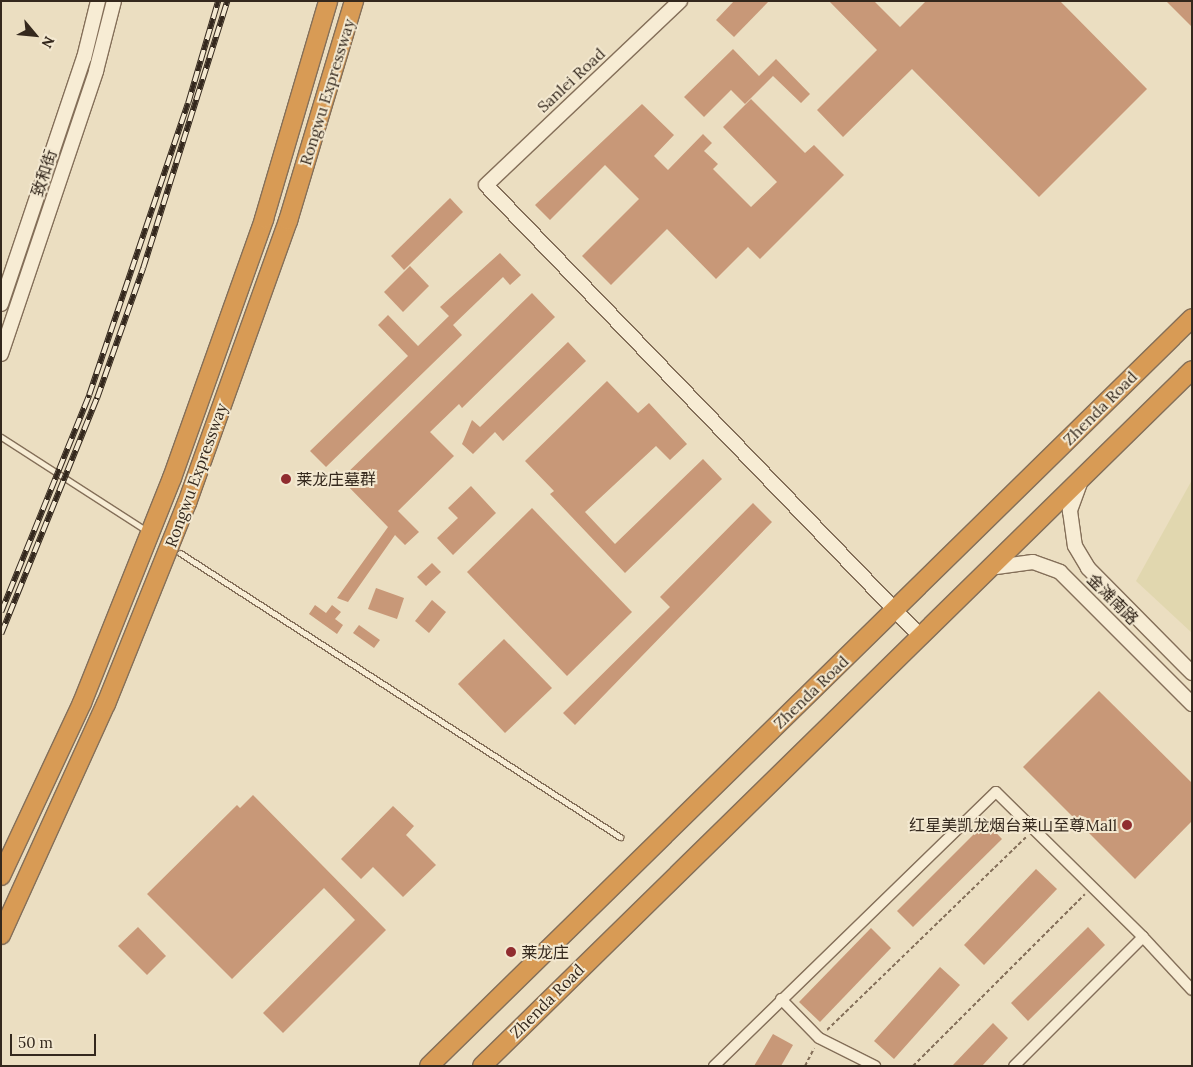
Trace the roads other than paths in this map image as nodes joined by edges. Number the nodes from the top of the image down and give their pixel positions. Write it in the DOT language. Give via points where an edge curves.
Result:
graph roads {
  1 [pos="98,1"];
  2 [pos="114,1"];
  3 [pos="328,1"];
  4 [pos="354,1"];
  5 [pos="680,1"];
  6 [pos="1,304"];
  7 [pos="1192,318"];
  8 [pos="1,354"];
  9 [pos="1192,370"];
  10 [pos="1,437"];
  11 [pos="1083,478"];
  12 [pos="144,529"];
  13 [pos="180,552"];
  14 [pos="988,568"];
  15 [pos="895,610"];
  16 [pos="920,636"];
  17 [pos="1192,673"];
  18 [pos="1192,704"];
  19 [pos="620,837"];
  20 [pos="1,876"];
  21 [pos="1,935"];
  22 [pos="1143,937"];
  23 [pos="1192,990"];
  24 [pos="781,999"];
  25 [pos="429,1066"];
  26 [pos="482,1066"];
  27 [pos="714,1066"];
  28 [pos="876,1066"];
  29 [pos="1014,1066"];
  1 -- 6 [label="street, 致和街" via="84,58"];
  2 -- 8 [label="street, 致和街" via="96,71"];
  3 -- 20 [label="highway, Rongwu Expressway" via="264,219 172,478 82,703"];
  4 -- 21 [label="highway, Rongwu Expressway" via="288,221 186,503 106,704"];
  5 -- 15 [label="street, Sanlei Road" via="486,185"];
  7 -- 15 [label="highway, Zhenda Road"];
  9 -- 11 [label="highway, Zhenda Road"];
  10 -- 12 [label="lane"];
  11 -- 14 [label="highway, Zhenda Road"];
  11 -- 17 [label="street, 金滩南路" via="1070,512 1075,546 1088,568"];
  13 -- 19 [label="lane"];
  14 -- 16 [label="highway, Zhenda Road"];
  14 -- 18 [label="street, 金滩南路" via="1032,562 1060,572"];
  15 -- 16 [label="street"];
  15 -- 25 [label="highway, Zhenda Road"];
  16 -- 26 [label="highway, Zhenda Road"];
  22 -- 23 [label="street"];
  22 -- 24 [label="street" via="996,792"];
  22 -- 29 [label="street"];
  24 -- 27 [label="street"];
  24 -- 28 [label="street" via="819,1038"];
}
